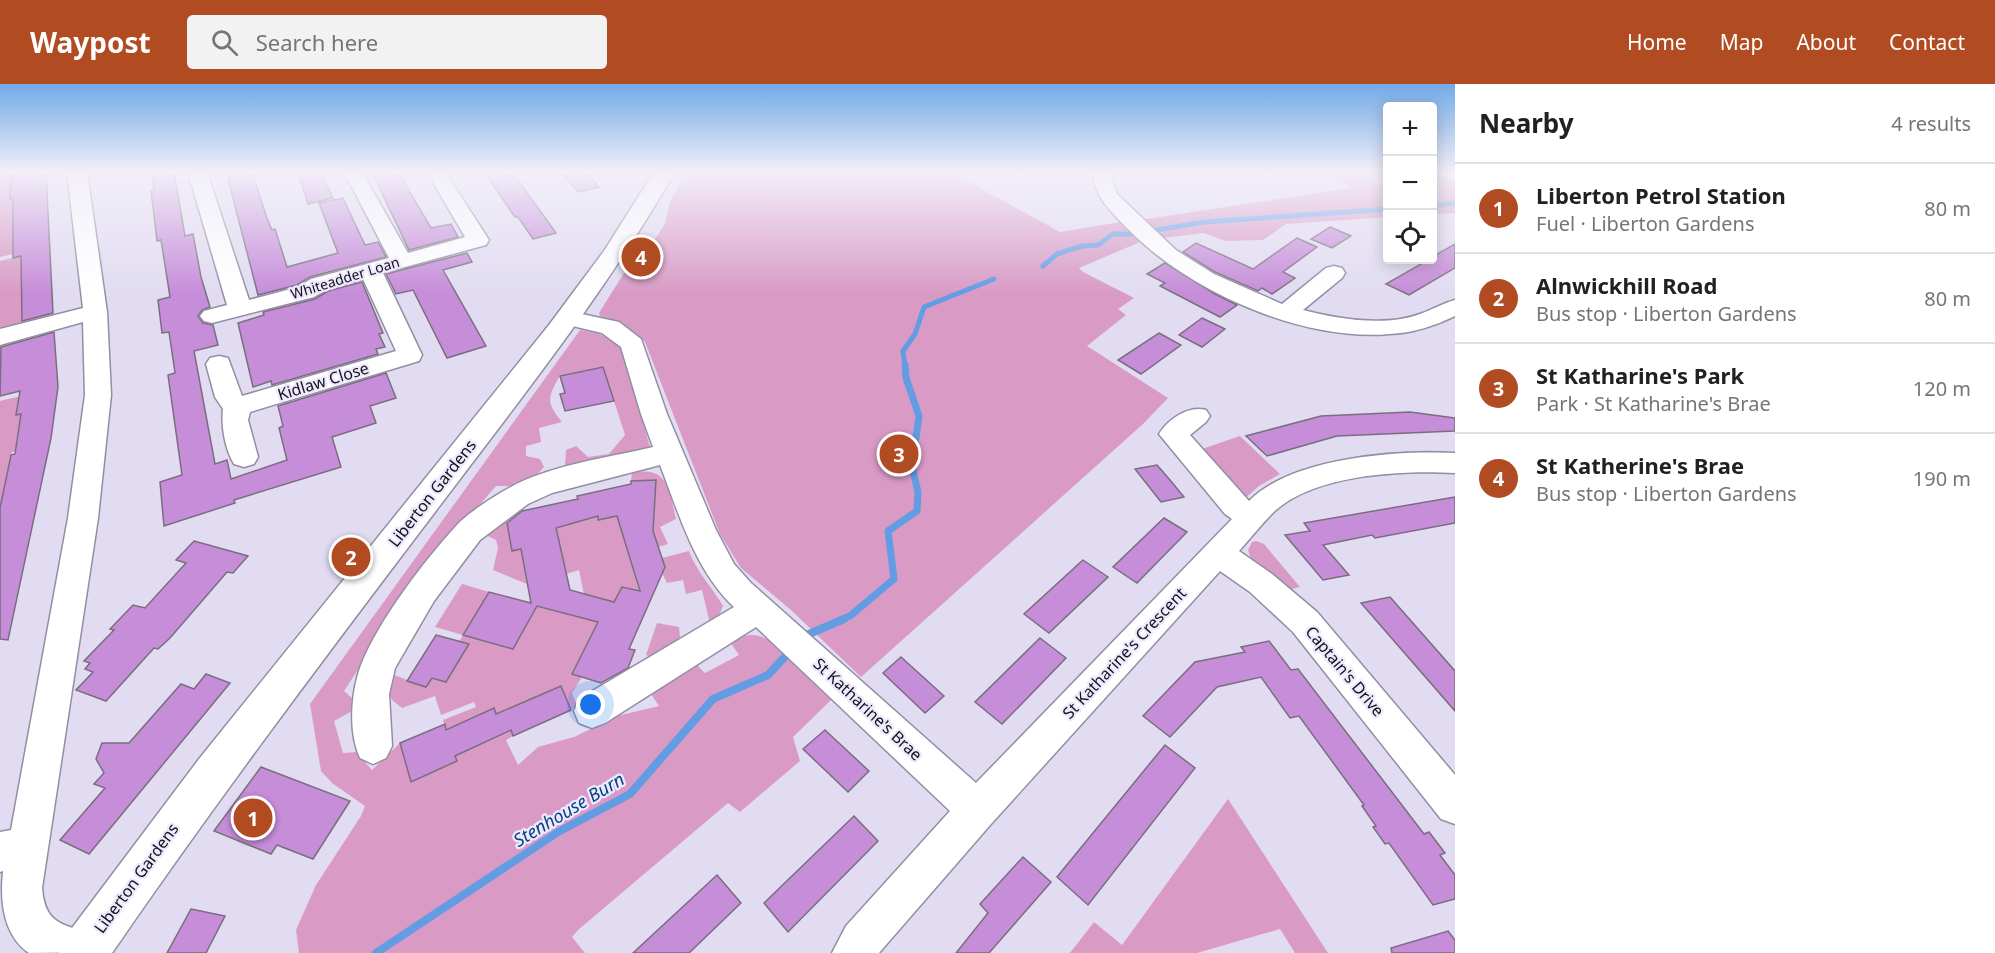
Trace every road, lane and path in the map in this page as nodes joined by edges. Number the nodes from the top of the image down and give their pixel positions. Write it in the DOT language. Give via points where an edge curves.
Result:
graph roads {
  1 [pos="82,213"];
  2 [pos="210,213"];
  3 [pos="375,213"];
  4 [pos="461,213"];
  5 [pos="640,213"];
  6 [pos="1125,213"];
  7 [pos="401,260"];
  8 [pos="371,271"];
  9 [pos="1334,273"];
  10 [pos="1455,307"];
  11 [pos="240,309"];
  12 [pos="95,312"];
  13 [pos="1286,312"];
  14 [pos="212,316"];
  15 [pos="568,318"];
  16 [pos="0,337"];
  17 [pos="219,364"];
  18 [pos="237,407"];
  19 [pos="1197,416"];
  20 [pos="670,453"];
  21 [pos="244,458"];
  22 [pos="1455,463"];
  23 [pos="1251,517"];
  24 [pos="1219,554"];
  25 [pos="758,609"];
  26 [pos="592,711"];
  27 [pos="373,746"];
  28 [pos="1455,805"];
  29 [pos="977,810"];
  30 [pos="15,849"];
  31 [pos="83,953"];
  32 [pos="854,953"];
  1 -- 12 [label="street"];
  2 -- 11 [label="street"];
  3 -- 7 [label="street"];
  4 -- 7 [label="street, Whiteadder Loan" via="478,240"];
  5 -- 15 [label="main road, Liberton Gardens"];
  6 -- 13 [label="street" via="1191,270 1245,298"];
  7 -- 8 [label="street, Whiteadder Loan"];
  8 -- 11 [label="street, Whiteadder Loan"];
  8 -- 18 [label="street, Kidlaw Close" via="415,365"];
  9 -- 13 [label="street"];
  10 -- 13 [label="street" via="1430,320 1398,326 1346,325"];
  11 -- 14 [label="street, Whiteadder Loan"];
  12 -- 16 [label="street"];
  12 -- 30 [label="street" via="99,358 95,432"];
  15 -- 20 [label="street, St Katharine's Brae" via="610,327 632,344"];
  15 -- 31 [label="main road, Liberton Gardens" via="212,774"];
  17 -- 18 [label="street" via="228,397"];
  18 -- 21 [label="street" via="235,420"];
  19 -- 23 [label="street" via="1173,434 1235,506"];
  20 -- 25 [label="street, St Katharine's Brae" via="711,552 723,573"];
  20 -- 27 [label="street" via="544,484 518,496 470,532 418,600 378,666 371,694"];
  22 -- 23 [label="street, St Katharine's Crescent" via="1395,462 1332,472 1284,491"];
  23 -- 24 [label="street, St Katharine's Crescent"];
  24 -- 28 [label="street, Captain's Drive" via="1261,583 1305,622"];
  24 -- 29 [label="street, St Katharine's Crescent"];
  25 -- 26 [label="street"];
  25 -- 29 [label="street, St Katharine's Brae"];
  29 -- 32 [label="street, St Katharine's Crescent"];
  30 -- 31 [label="street" via="25,917 33,931"];
}
